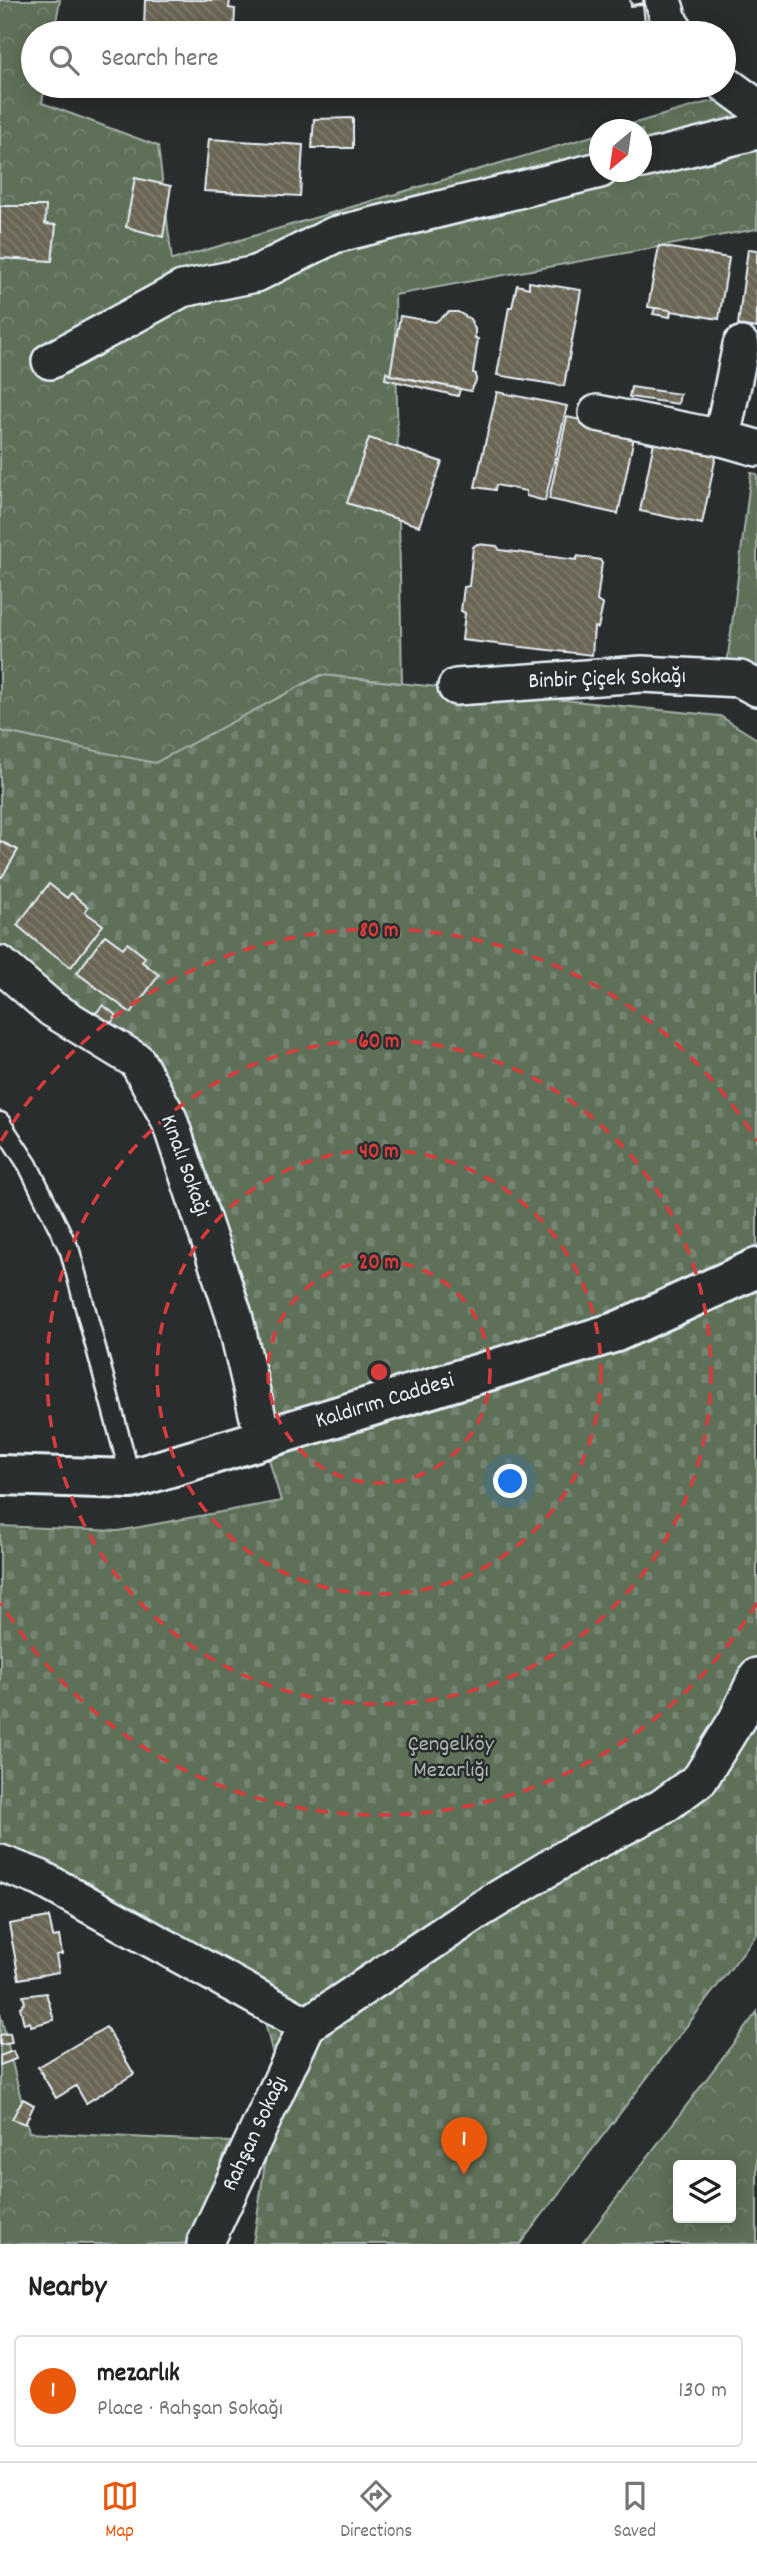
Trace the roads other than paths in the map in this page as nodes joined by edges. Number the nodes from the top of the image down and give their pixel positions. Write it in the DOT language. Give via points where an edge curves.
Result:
graph roads {
  1 [pos="663,0"];
  2 [pos="669,21"];
  3 [pos="736,92"];
  4 [pos="757,107"];
  5 [pos="757,131"];
  6 [pos="652,157"];
  7 [pos="589,173"];
  8 [pos="741,345"];
  9 [pos="50,361"];
  10 [pos="597,413"];
  11 [pos="722,438"];
  12 [pos="757,448"];
  13 [pos="456,687"];
  14 [pos="757,688"];
  15 [pos="0,964"];
  16 [pos="0,1122"];
  17 [pos="757,1268"];
  18 [pos="263,1439"];
  19 [pos="0,1475"];
  20 [pos="131,1479"];
  21 [pos="757,1676"];
  22 [pos="0,1863"];
  23 [pos="307,2025"];
  24 [pos="205,2244"];
  1 -- 2 [label="street"];
  3 -- 4 [label="street"];
  5 -- 6 [label="street"];
  7 -- 9 [label="street" via="334,235 256,274 182,289"];
  8 -- 11 [label="street"];
  10 -- 11 [label="street"];
  11 -- 12 [label="street"];
  13 -- 14 [label="street, Binbir Çiçek Sokağı" via="642,674 740,679"];
  15 -- 18 [label="street, Kınalı Sokağı" via="52,1009 137,1061 169,1119 234,1315"];
  16 -- 20 [label="lane" via="29,1165 70,1251"];
  17 -- 18 [label="street, Kaldırım Caddesi" via="616,1332"];
  18 -- 20 [label="street, Kaldırım Caddesi"];
  19 -- 20 [label="street, Kaldırım Caddesi"];
  21 -- 23 [label="street" via="700,1779 662,1807 481,1909"];
  22 -- 23 [label="street" via="40,1878"];
  23 -- 24 [label="street, Rahşan Sokağı"];
}
